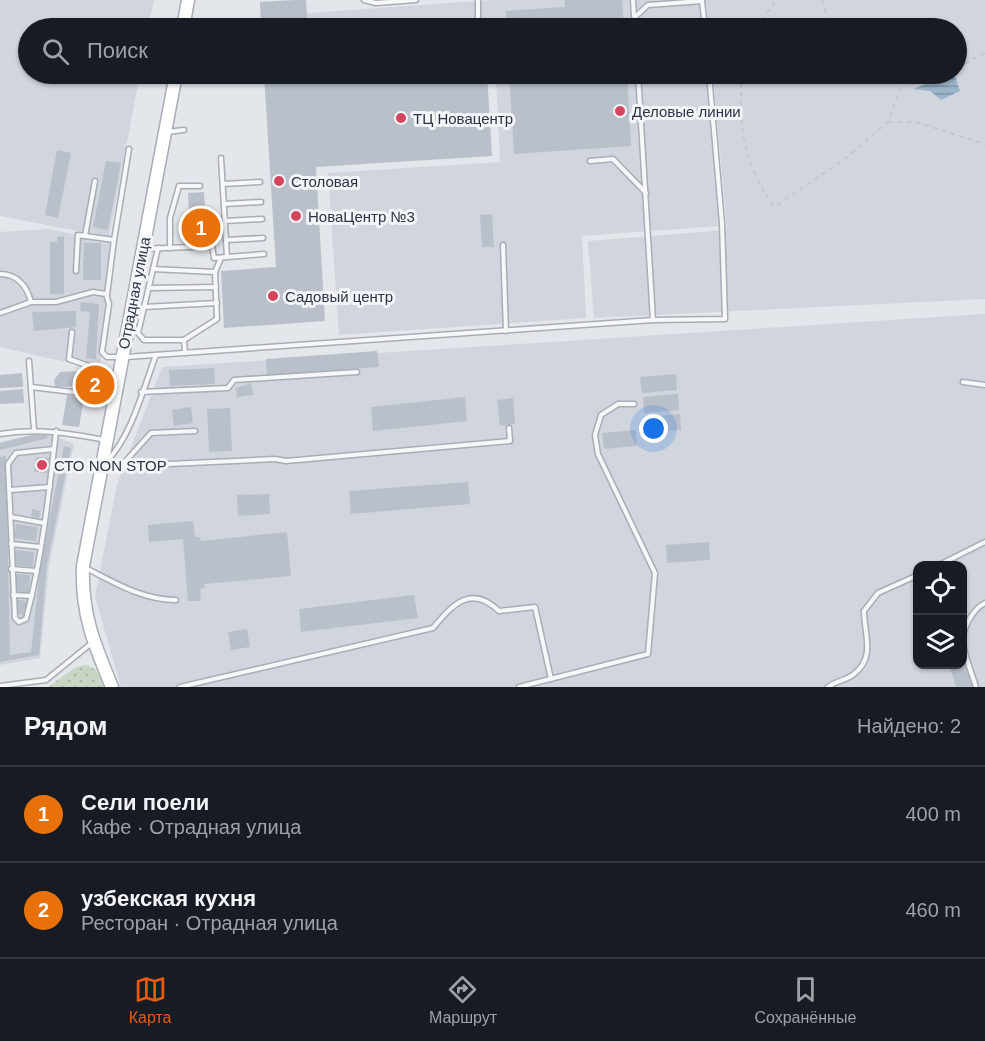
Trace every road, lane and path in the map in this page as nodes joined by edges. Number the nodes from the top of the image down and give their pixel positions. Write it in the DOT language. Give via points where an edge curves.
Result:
graph roads {
  1 [pos="188,0"];
  2 [pos="364,0"];
  3 [pos="416,0"];
  4 [pos="478,0"];
  5 [pos="633,0"];
  6 [pos="776,0"];
  7 [pos="822,0"];
  8 [pos="702,1"];
  9 [pos="634,17"];
  10 [pos="185,18"];
  11 [pos="478,18"];
  12 [pos="704,18"];
  13 [pos="764,18"];
  14 [pos="827,18"];
  15 [pos="985,53"];
  16 [pos="967,62"];
  17 [pos="174,84"];
  18 [pos="639,84"];
  19 [pos="710,84"];
  20 [pos="741,84"];
  21 [pos="901,84"];
  22 [pos="888,122"];
  23 [pos="184,130"];
  24 [pos="167,132"];
  25 [pos="985,144"];
  26 [pos="129,149"];
  27 [pos="221,158"];
  28 [pos="590,161"];
  29 [pos="95,181"];
  30 [pos="260,182"];
  31 [pos="223,184"];
  32 [pos="200,186"];
  33 [pos="647,194"];
  34 [pos="261,202"];
  35 [pos="224,204"];
  36 [pos="262,219"];
  37 [pos="225,221"];
  38 [pos="85,236"];
  39 [pos="264,238"];
  40 [pos="114,240"];
  41 [pos="226,240"];
  42 [pos="503,245"];
  43 [pos="158,248"];
  44 [pos="170,248"];
  45 [pos="143,249"];
  46 [pos="264,254"];
  47 [pos="224,257"];
  48 [pos="153,269"];
  49 [pos="76,272"];
  50 [pos="215,272"];
  51 [pos="0,274"];
  52 [pos="216,287"];
  53 [pos="148,288"];
  54 [pos="107,296"];
  55 [pos="31,302"];
  56 [pos="217,303"];
  57 [pos="144,307"];
  58 [pos="0,313"];
  59 [pos="653,320"];
  60 [pos="506,331"];
  61 [pos="72,332"];
  62 [pos="184,340"];
  63 [pos="185,353"];
  64 [pos="156,355"];
  65 [pos="122,357"];
  66 [pos="29,361"];
  67 [pos="357,372"];
  68 [pos="118,376"];
  69 [pos="963,382"];
  70 [pos="985,385"];
  71 [pos="31,387"];
  72 [pos="141,392"];
  73 [pos="114,398"];
  74 [pos="634,404"];
  75 [pos="509,428"];
  76 [pos="34,430"];
  77 [pos="56,431"];
  78 [pos="195,431"];
  79 [pos="0,434"];
  80 [pos="105,440"];
  81 [pos="54,449"];
  82 [pos="122,465"];
  83 [pos="100,468"];
  84 [pos="50,487"];
  85 [pos="10,490"];
  86 [pos="11,517"];
  87 [pos="44,523"];
  88 [pos="985,542"];
  89 [pos="11,544"];
  90 [pos="41,547"];
  91 [pos="947,561"];
  92 [pos="83,566"];
  93 [pos="11,569"];
  94 [pos="37,571"];
  95 [pos="913,577"];
  96 [pos="13,595"];
  97 [pos="32,596"];
  98 [pos="176,600"];
  99 [pos="985,603"];
  100 [pos="93,642"];
  101 [pos="551,679"];
  102 [pos="0,686"];
  103 [pos="112,687"];
  104 [pos="180,687"];
  105 [pos="519,687"];
  106 [pos="828,687"];
  107 [pos="976,687"];
  1 -- 10 [label="main road"];
  2 -- 3 [label="lane"];
  4 -- 11 [label="lane"];
  5 -- 9 [label="lane"];
  6 -- 13 [label="path"];
  7 -- 14 [label="path"];
  8 -- 9 [label="lane" via="648,5"];
  8 -- 12 [label="lane"];
  15 -- 16 [label="path"];
  17 -- 24 [label="main road, Отрадная улица"];
  18 -- 33 [label="lane"];
  19 -- 59 [label="lane" via="722,223 725,319"];
  20 -- 22 [label="path" via="739,112 744,150 774,207 846,158"];
  21 -- 22 [label="path"];
  22 -- 25 [label="path" via="916,122"];
  23 -- 24 [label="lane"];
  24 -- 45 [label="main road, Отрадная улица"];
  26 -- 40 [label="lane"];
  27 -- 31 [label="lane"];
  28 -- 33 [label="lane" via="613,159"];
  29 -- 38 [label="lane"];
  30 -- 31 [label="lane"];
  31 -- 35 [label="lane"];
  32 -- 44 [label="lane" via="179,186 170,218"];
  33 -- 59 [label="lane"];
  34 -- 35 [label="lane"];
  35 -- 37 [label="lane"];
  36 -- 37 [label="lane"];
  37 -- 41 [label="lane"];
  38 -- 40 [label="lane"];
  38 -- 49 [label="lane" via="78,235"];
  39 -- 41 [label="lane"];
  40 -- 54 [label="lane"];
  41 -- 47 [label="lane"];
  42 -- 60 [label="lane"];
  43 -- 44 [label="lane"];
  43 -- 45 [label="lane"];
  43 -- 48 [label="lane"];
  44 -- 47 [label="lane" via="212,246 214,258"];
  45 -- 65 [label="main road, Отрадная улица"];
  46 -- 47 [label="lane"];
  47 -- 50 [label="lane"];
  48 -- 50 [label="lane"];
  48 -- 53 [label="lane"];
  50 -- 52 [label="lane"];
  51 -- 55 [label="lane" via="10,274 28,289"];
  52 -- 53 [label="lane"];
  52 -- 56 [label="lane"];
  53 -- 57 [label="lane"];
  54 -- 55 [label="lane" via="93,292 56,302"];
  54 -- 65 [label="lane" via="102,352 107,357"];
  55 -- 58 [label="lane"];
  56 -- 57 [label="lane"];
  56 -- 62 [label="lane" via="217,319"];
  57 -- 62 [label="lane" via="138,333 144,340"];
  59 -- 60 [label="lane"];
  60 -- 63 [label="lane"];
  61 -- 68 [label="lane" via="69,359"];
  62 -- 63 [label="lane"];
  63 -- 64 [label="lane"];
  64 -- 65 [label="lane"];
  64 -- 72 [label="lane"];
  65 -- 68 [label="main road, Отрадная улица"];
  66 -- 71 [label="lane"];
  67 -- 72 [label="lane" via="234,381 228,388"];
  68 -- 73 [label="main road, Отрадная улица"];
  69 -- 70 [label="lane"];
  71 -- 73 [label="lane"];
  71 -- 76 [label="lane"];
  72 -- 83 [label="lane" via="115,453"];
  73 -- 80 [label="main road, Отрадная улица"];
  74 -- 101 [label="lane" via="618,404 601,414 595,435 598,454 655,573 648,654"];
  75 -- 82 [label="lane" via="510,441 286,461"];
  76 -- 77 [label="lane"];
  76 -- 79 [label="lane"];
  77 -- 80 [label="lane"];
  77 -- 81 [label="lane"];
  78 -- 82 [label="lane" via="151,434"];
  80 -- 83 [label="main road, Отрадная улица"];
  81 -- 84 [label="lane"];
  81 -- 85 [label="lane" via="13,455 8,464"];
  82 -- 83 [label="lane"];
  83 -- 92 [label="main road, Отрадная улица"];
  84 -- 85 [label="lane"];
  84 -- 87 [label="lane"];
  85 -- 86 [label="lane"];
  86 -- 87 [label="lane"];
  86 -- 89 [label="lane"];
  87 -- 90 [label="lane"];
  88 -- 91 [label="lane"];
  89 -- 90 [label="lane"];
  89 -- 93 [label="lane"];
  90 -- 94 [label="lane"];
  92 -- 98 [label="lane" via="131,591 157,600"];
  92 -- 100 [label="main road, Отрадная улица" via="85,618"];
  93 -- 94 [label="lane"];
  93 -- 96 [label="lane"];
  94 -- 97 [label="lane"];
  95 -- 106 [label="lane" via="878,593 864,611 869,647 865,662 853,675"];
  96 -- 97 [label="lane"];
  96 -- 97 [label="lane" via="15,618 20,622 26,619"];
  99 -- 107 [label="lane" via="978,606 968,622 963,639"];
  100 -- 102 [label="lane" via="46,680"];
  100 -- 103 [label="main road, Отрадная улица"];
  101 -- 104 [label="lane" via="535,607 499,611 487,600 470,597 450,607 433,628"];
  101 -- 105 [label="lane"];
}
